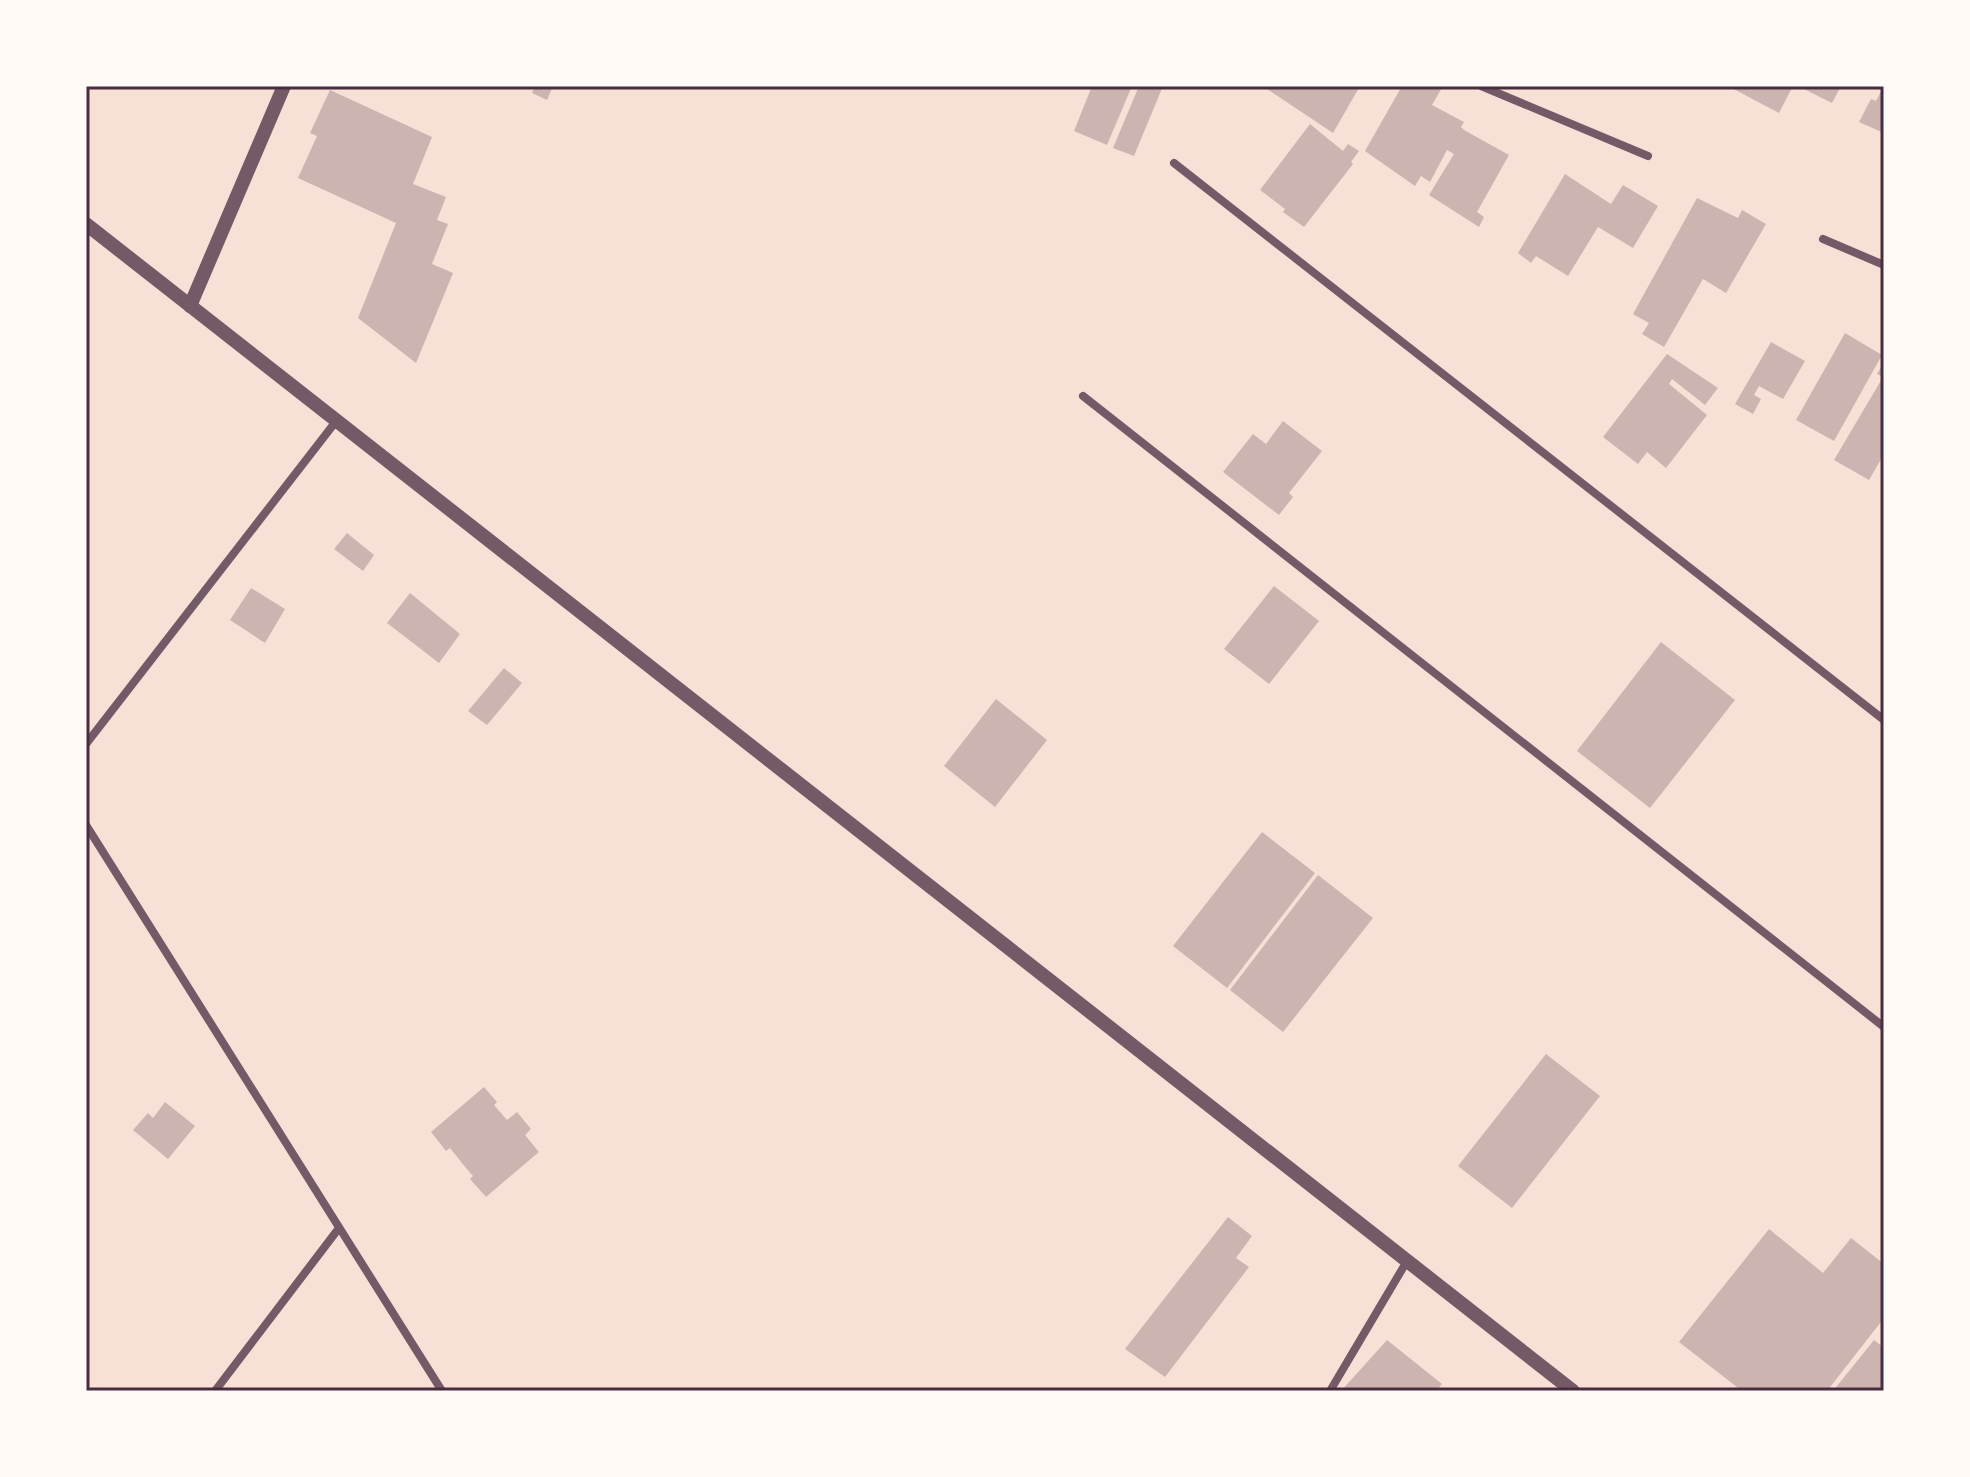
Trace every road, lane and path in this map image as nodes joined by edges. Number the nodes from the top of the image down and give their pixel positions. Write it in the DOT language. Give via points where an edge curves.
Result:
graph roads {
  1 [pos="284,86"];
  2 [pos="1481,86"];
  3 [pos="1648,156"];
  4 [pos="1174,163"];
  5 [pos="86,224"];
  6 [pos="1823,239"];
  7 [pos="1884,265"];
  8 [pos="190,306"];
  9 [pos="1083,396"];
  10 [pos="337,419"];
  11 [pos="1884,720"];
  12 [pos="86,744"];
  13 [pos="86,825"];
  14 [pos="1884,1027"];
  15 [pos="339,1228"];
  16 [pos="1407,1261"];
  17 [pos="215,1391"];
  18 [pos="442,1391"];
  19 [pos="1330,1391"];
  20 [pos="1573,1391"];
  1 -- 8 [label="street"];
  2 -- 3 [label="street"];
  4 -- 11 [label="street"];
  5 -- 8 [label="street"];
  6 -- 7 [label="street"];
  8 -- 10 [label="street"];
  9 -- 14 [label="street"];
  10 -- 12 [label="street"];
  10 -- 16 [label="street"];
  13 -- 15 [label="street"];
  15 -- 17 [label="street"];
  15 -- 18 [label="street"];
  16 -- 19 [label="street"];
  16 -- 20 [label="street"];
}
